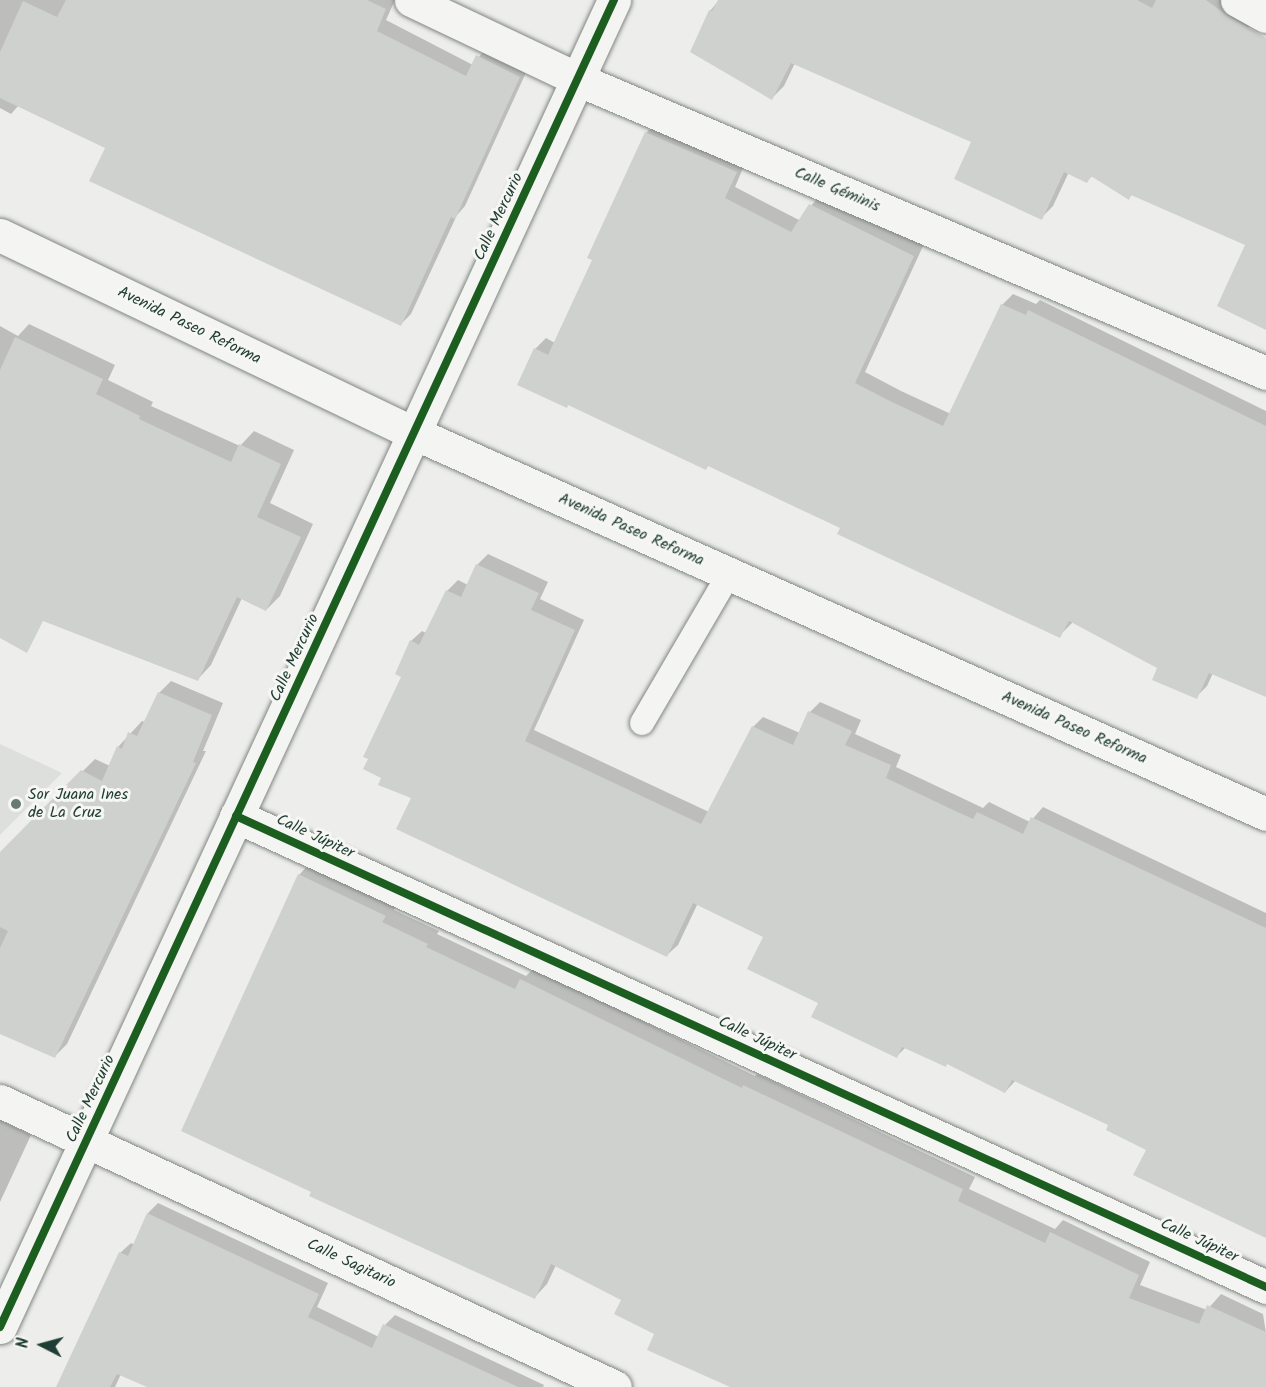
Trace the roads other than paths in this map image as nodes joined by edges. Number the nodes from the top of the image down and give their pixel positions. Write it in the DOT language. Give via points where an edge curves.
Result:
graph roads {
  1 [pos="411,0"];
  2 [pos="614,0"];
  3 [pos="1237,0"];
  4 [pos="1266,16"];
  5 [pos="577,79"];
  6 [pos="0,235"];
  7 [pos="1266,373"];
  8 [pos="414,433"];
  9 [pos="729,574"];
  10 [pos="642,723"];
  11 [pos="1266,813"];
  12 [pos="236,816"];
  13 [pos="0,1101"];
  14 [pos="86,1140"];
  15 [pos="1266,1287"];
  16 [pos="0,1327"];
  17 [pos="615,1387"];
  1 -- 5 [label="street, Calle Géminis"];
  2 -- 5 [label="street, Calle Mercurio"];
  3 -- 4 [label="street"];
  5 -- 7 [label="street, Calle Géminis"];
  5 -- 8 [label="street, Calle Mercurio"];
  6 -- 8 [label="street, Avenida Paseo Reforma"];
  8 -- 9 [label="street, Avenida Paseo Reforma"];
  8 -- 12 [label="street, Calle Mercurio"];
  9 -- 10 [label="lane"];
  9 -- 11 [label="street, Avenida Paseo Reforma"];
  12 -- 14 [label="street, Calle Mercurio"];
  12 -- 15 [label="street, Calle Júpiter"];
  13 -- 14 [label="street, Calle Sagitario"];
  14 -- 16 [label="street, Calle Mercurio"];
  14 -- 17 [label="street, Calle Sagitario"];
}
